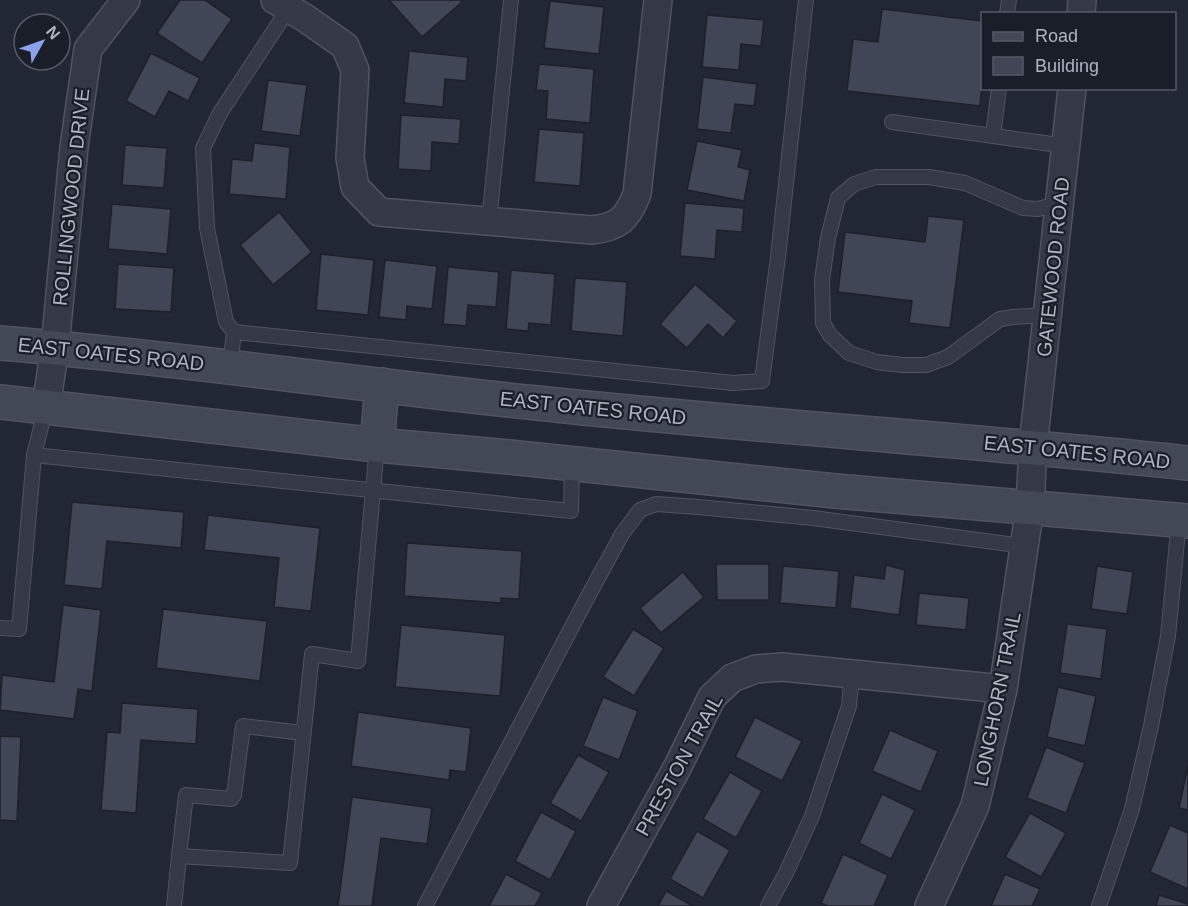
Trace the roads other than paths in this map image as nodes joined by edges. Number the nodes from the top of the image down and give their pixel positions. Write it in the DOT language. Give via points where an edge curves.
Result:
graph roads {
  1 [pos="126,0"];
  2 [pos="511,0"];
  3 [pos="658,0"];
  4 [pos="806,0"];
  5 [pos="282,4"];
  6 [pos="999,90"];
  7 [pos="1072,90"];
  8 [pos="892,122"];
  9 [pos="993,136"];
  10 [pos="1066,146"];
  11 [pos="1060,203"];
  12 [pos="489,222"];
  13 [pos="1047,315"];
  14 [pos="234,332"];
  15 [pos="0,343"];
  16 [pos="55,347"];
  17 [pos="230,366"];
  18 [pos="382,385"];
  19 [pos="0,402"];
  20 [pos="46,407"];
  21 [pos="377,445"];
  22 [pos="1033,446"];
  23 [pos="34,455"];
  24 [pos="572,463"];
  25 [pos="1188,463"];
  26 [pos="373,489"];
  27 [pos="1030,507"];
  28 [pos="1183,521"];
  29 [pos="1024,546"];
  30 [pos="0,628"];
  31 [pos="852,674"];
  32 [pos="1003,689"];
  33 [pos="303,733"];
  34 [pos="179,856"];
  35 [pos="174,906"];
  36 [pos="425,906"];
  37 [pos="601,906"];
  38 [pos="768,906"];
  39 [pos="929,906"];
  40 [pos="1099,906"];
  1 -- 16 [label="street, ROLLINGWOOD DRIVE" via="88,49 74,147"];
  2 -- 12 [label="lane"];
  3 -- 12 [label="street" via="637,194 631,210 618,223 592,230"];
  4 -- 14 [label="lane" via="762,381 733,383"];
  5 -- 12 [label="street" via="345,46 355,70 350,158 355,187 371,204 379,212"];
  5 -- 14 [label="lane" via="203,148 207,228 226,322"];
  6 -- 9 [label="lane"];
  7 -- 10 [label="street, GATEWOOD ROAD"];
  8 -- 9 [label="lane"];
  9 -- 10 [label="lane"];
  10 -- 11 [label="street, GATEWOOD ROAD"];
  11 -- 13 [label="street, GATEWOOD ROAD"];
  11 -- 13 [label="lane" via="1023,208 965,183 928,177 876,177 854,184 838,198 822,280 823,323 830,335 849,352 877,362 926,365 948,357 1000,319"];
  13 -- 22 [label="street, GATEWOOD ROAD"];
  14 -- 17 [label="lane"];
  15 -- 16 [label="main road, EAST OATES ROAD"];
  16 -- 17 [label="main road, EAST OATES ROAD"];
  16 -- 20 [label="street, ROLLINGWOOD DRIVE"];
  17 -- 18 [label="main road, EAST OATES ROAD"];
  18 -- 21 [label="main road"];
  18 -- 22 [label="main road, EAST OATES ROAD" via="807,429"];
  19 -- 20 [label="main road"];
  20 -- 21 [label="main road"];
  20 -- 23 [label="lane"];
  21 -- 24 [label="main road"];
  21 -- 26 [label="lane"];
  22 -- 25 [label="main road, EAST OATES ROAD"];
  22 -- 27 [label="street, LONGHORN TRAIL"];
  23 -- 26 [label="lane"];
  23 -- 30 [label="lane" via="19,629"];
  24 -- 26 [label="lane" via="571,511"];
  24 -- 27 [label="main road"];
  26 -- 33 [label="lane" via="358,661 312,654"];
  27 -- 28 [label="main road"];
  27 -- 29 [label="street, LONGHORN TRAIL"];
  28 -- 40 [label="lane" via="1151,726 1132,809"];
  29 -- 32 [label="street, LONGHORN TRAIL"];
  29 -- 36 [label="lane" via="699,507 656,504 640,510 622,534 586,600"];
  31 -- 32 [label="street, PRESTON TRAIL"];
  31 -- 37 [label="street, PRESTON TRAIL" via="782,667 756,669 732,678 712,697"];
  31 -- 38 [label="lane" via="849,706 815,807"];
  32 -- 39 [label="street, LONGHORN TRAIL" via="975,806"];
  33 -- 34 [label="lane" via="290,862"];
  33 -- 34 [label="lane" via="243,726 234,795 231,799 186,795"];
  34 -- 35 [label="lane"];
}
